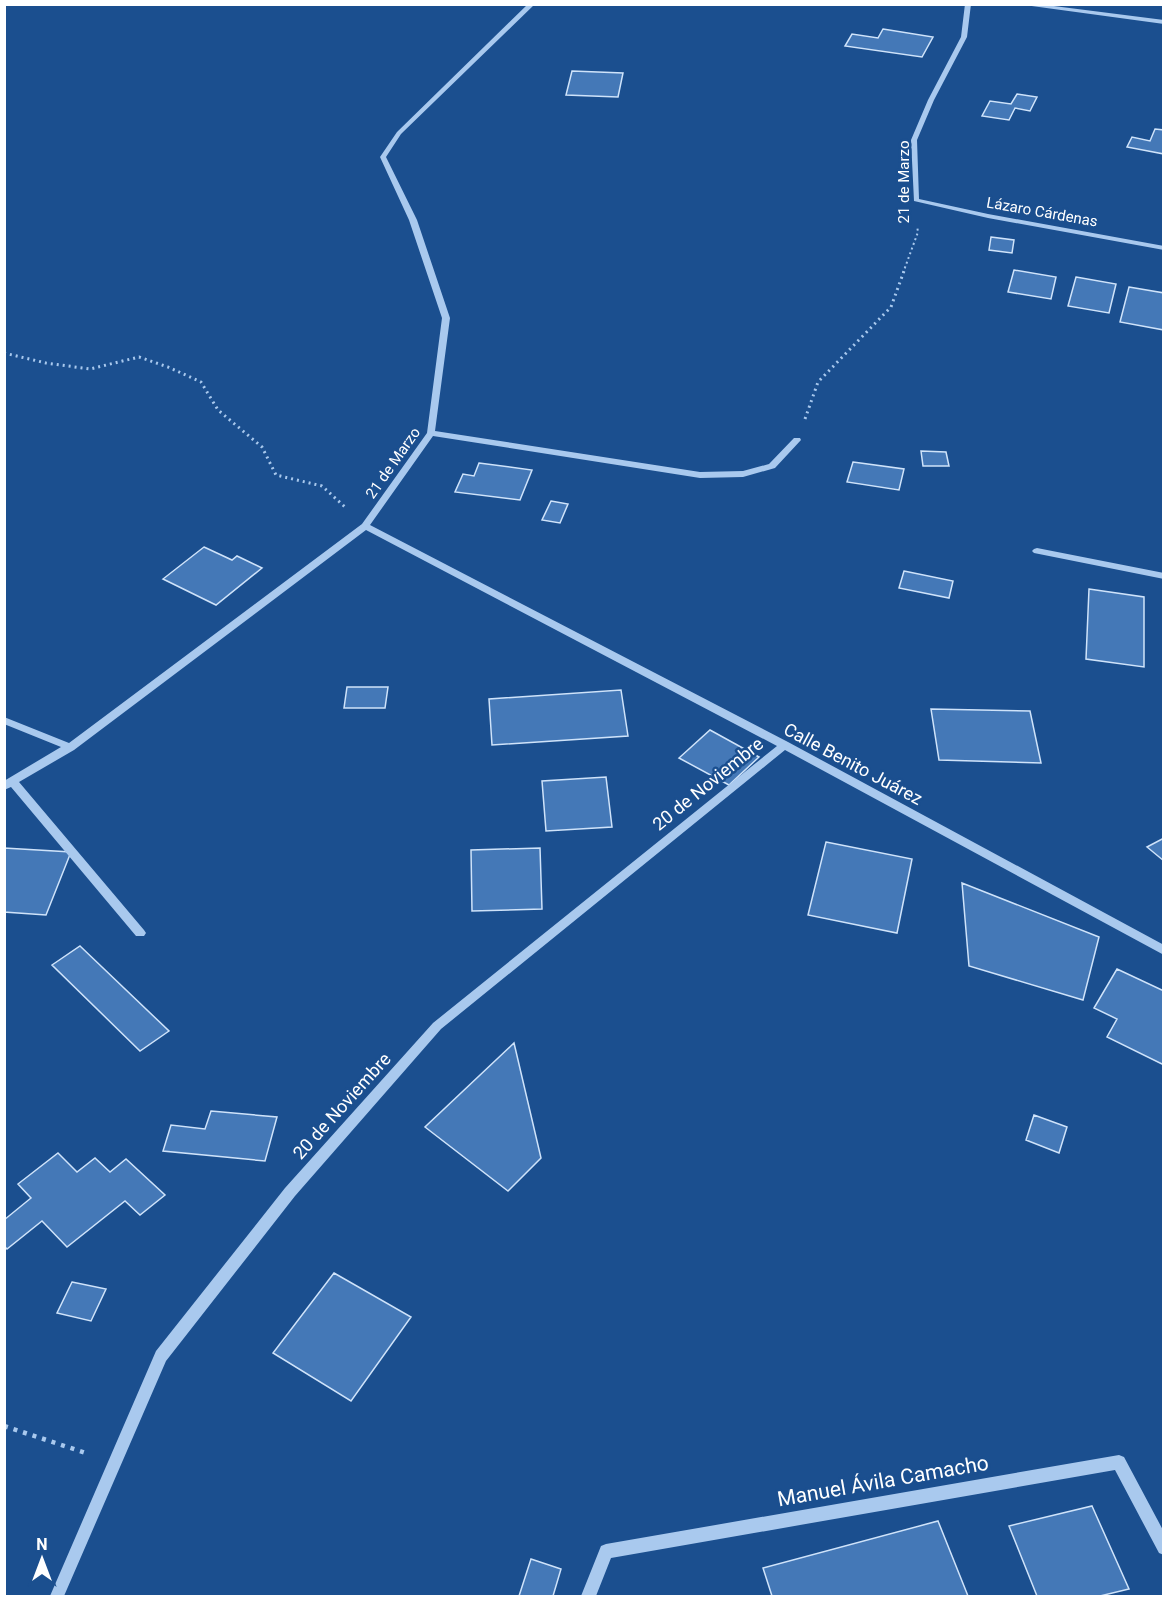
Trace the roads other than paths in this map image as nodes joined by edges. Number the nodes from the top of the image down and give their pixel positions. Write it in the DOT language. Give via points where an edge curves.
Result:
graph roads {
  1 [pos="532,4"];
  2 [pos="968,4"];
  3 [pos="1020,4"];
  4 [pos="1164,22"];
  5 [pos="916,200"];
  6 [pos="1164,248"];
  7 [pos="431,433"];
  8 [pos="797,440"];
  9 [pos="365,526"];
  10 [pos="1037,550"];
  11 [pos="1164,576"];
  12 [pos="4,720"];
  13 [pos="784,745"];
  14 [pos="70,747"];
  15 [pos="9,784"];
  16 [pos="140,933"];
  17 [pos="1164,951"];
  18 [pos="1164,1548"];
  19 [pos="57,1596"];
  20 [pos="589,1596"];
  1 -- 7 [label="street, 21 de Marzo" via="399,133 383,157 413,220 446,318"];
  2 -- 5 [label="street, 21 de Marzo" via="964,37 914,140"];
  3 -- 4 [label="street"];
  5 -- 6 [label="street, Lázaro Cárdenas"];
  7 -- 8 [label="street" via="700,475 743,474 772,466"];
  7 -- 9 [label="street, 21 de Marzo"];
  9 -- 13 [label="street, Calle Benito Juárez"];
  9 -- 14 [label="street, 21 de Marzo"];
  10 -- 11 [label="street"];
  12 -- 14 [label="street"];
  13 -- 17 [label="street, Calle Benito Juárez"];
  13 -- 19 [label="street, 20 de Noviembre" via="437,1026 290,1192 161,1356"];
  14 -- 15 [label="street, 21 de Marzo"];
  15 -- 16 [label="street"];
  18 -- 20 [label="street, Manuel Ávila Camacho" via="1119,1461 606,1551"];
}
